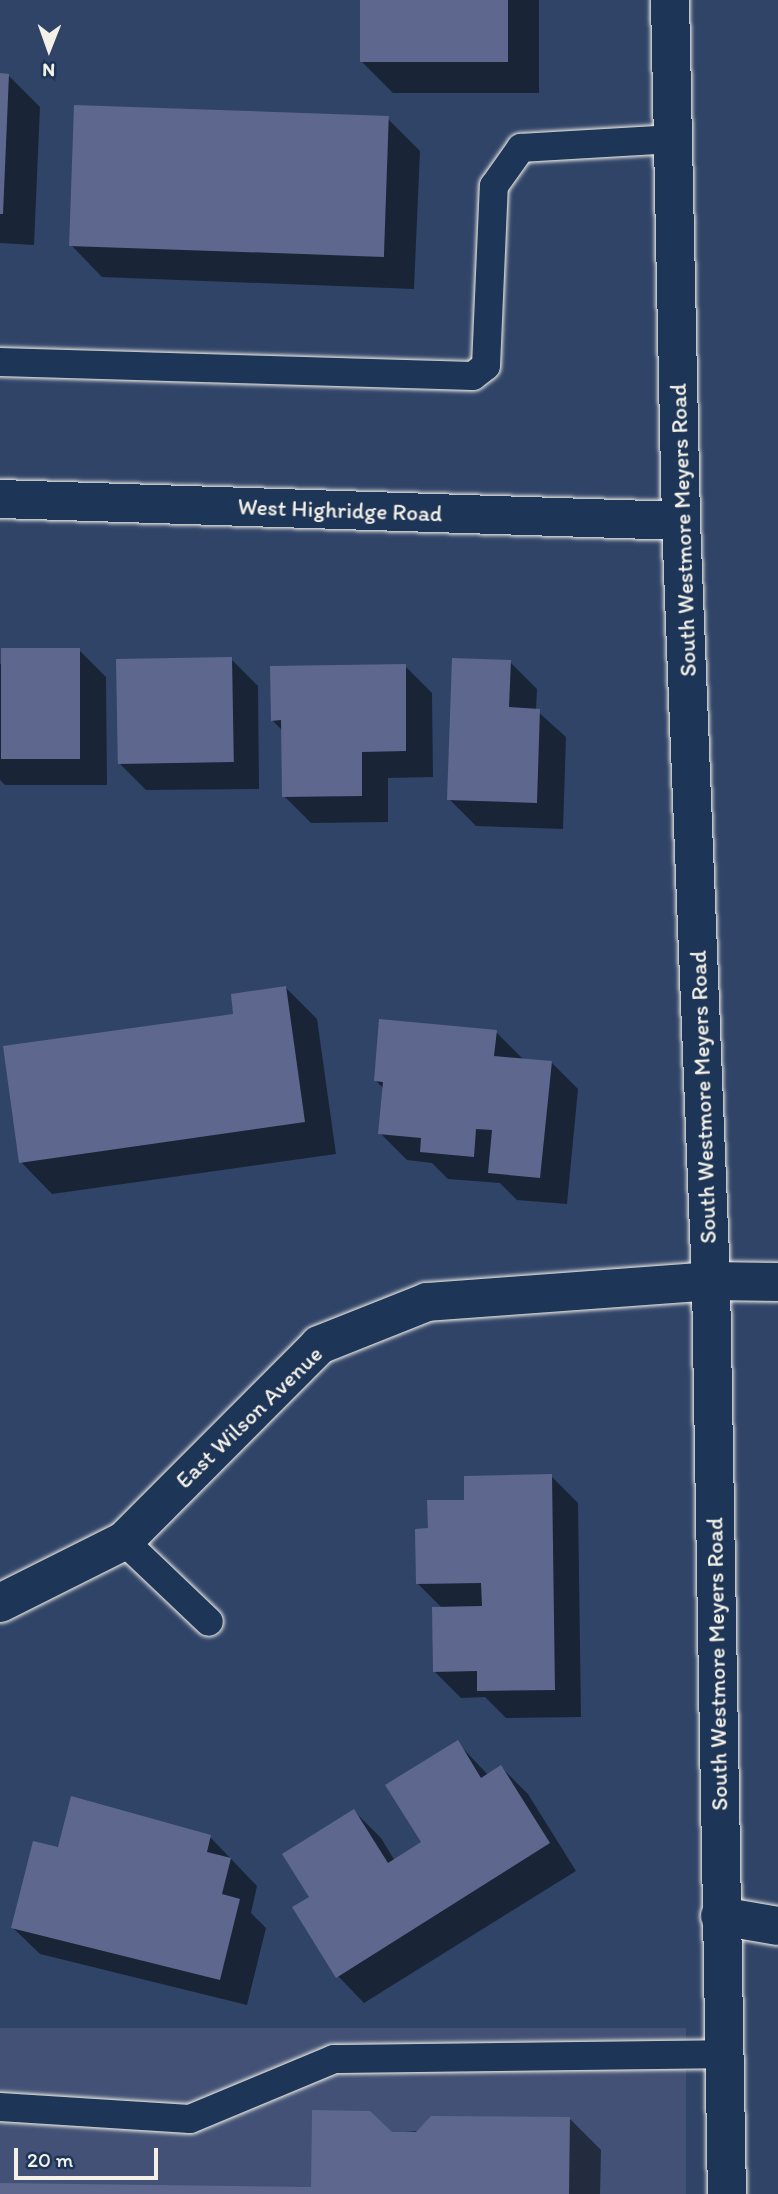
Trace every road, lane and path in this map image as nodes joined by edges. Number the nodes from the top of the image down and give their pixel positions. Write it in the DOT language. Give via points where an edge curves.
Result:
graph roads {
  1 [pos="670,0"];
  2 [pos="673,139"];
  3 [pos="0,362"];
  4 [pos="0,499"];
  5 [pos="681,522"];
  6 [pos="711,1281"];
  7 [pos="778,1282"];
  8 [pos="124,1541"];
  9 [pos="0,1603"];
  10 [pos="209,1622"];
  11 [pos="720,1916"];
  12 [pos="778,1926"];
  13 [pos="724,2054"];
  14 [pos="0,2107"];
  15 [pos="727,2194"];
  1 -- 2 [label="street, South Westmore Meyers Road"];
  2 -- 3 [label="lane" via="521,148 494,186 486,366 473,376"];
  2 -- 5 [label="street, South Westmore Meyers Road"];
  4 -- 5 [label="street, West Highridge Road"];
  5 -- 6 [label="street, South Westmore Meyers Road"];
  6 -- 7 [label="street, East Wilson Avenue"];
  6 -- 8 [label="street, East Wilson Avenue" via="427,1301 319,1345"];
  6 -- 11 [label="street, South Westmore Meyers Road"];
  8 -- 9 [label="street, East Wilson Avenue"];
  8 -- 10 [label="lane"];
  11 -- 12 [label="street"];
  11 -- 13 [label="street, South Westmore Meyers Road"];
  13 -- 14 [label="lane" via="334,2059 190,2119"];
  13 -- 15 [label="street, South Westmore Meyers Road"];
}
